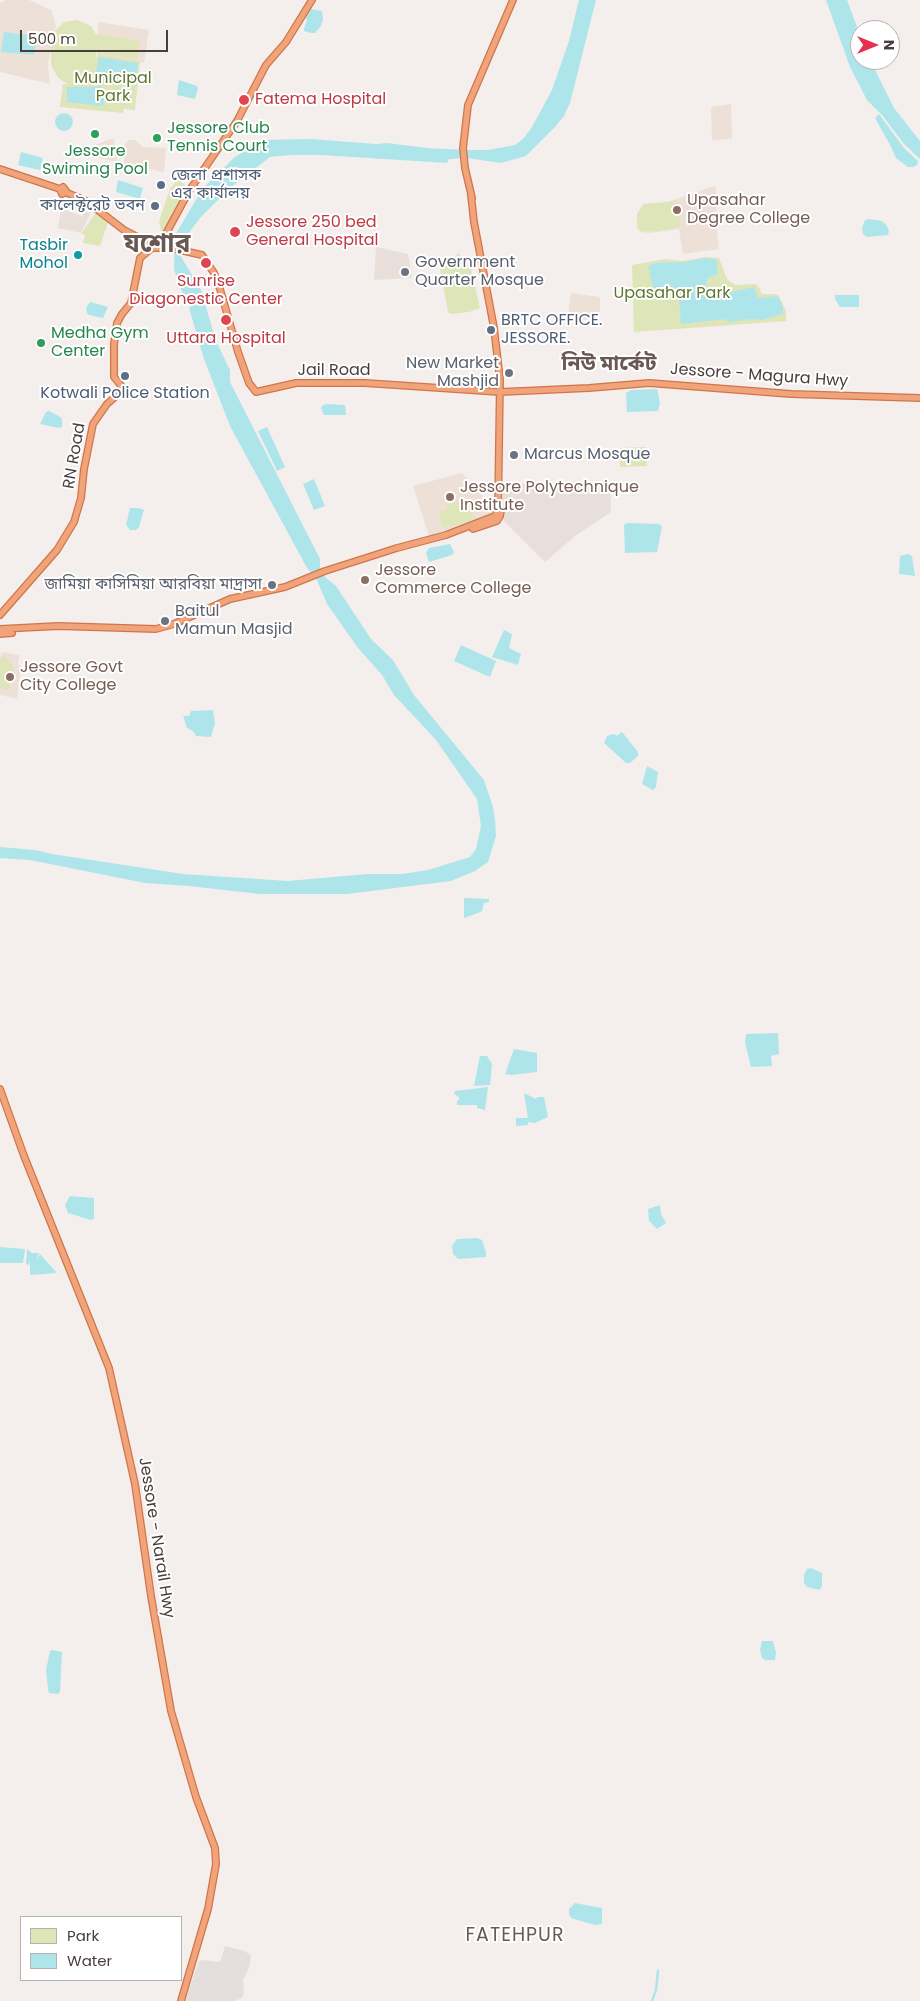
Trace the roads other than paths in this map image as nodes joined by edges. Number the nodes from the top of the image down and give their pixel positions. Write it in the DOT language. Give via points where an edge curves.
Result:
graph roads {
  1 [pos="312,0"];
  2 [pos="513,0"];
  3 [pos="0,170"];
  4 [pos="159,245"];
  5 [pos="501,391"];
  6 [pos="920,398"];
  7 [pos="0,615"];
  8 [pos="87,628"];
  9 [pos="0,630"];
  10 [pos="0,634"];
  11 [pos="0,1089"];
  12 [pos="181,2001"];
  1 -- 4 [label="highway" via="286,42 266,65 237,121 193,184 171,229"];
  2 -- 5 [label="highway" via="470,98 463,148 496,324"];
  3 -- 4 [label="highway" via="86,201 124,230"];
  4 -- 5 [label="highway, Jail Road" via="202,254 206,260 220,289 249,384 256,392 296,383 365,383"];
  4 -- 7 [label="highway, RN Road" via="141,257 131,304 117,324 114,377 124,389 107,404 93,424 74,522 58,550"];
  5 -- 6 [label="highway, Jessore - Magura Hwy" via="649,383 791,394"];
  5 -- 8 [label="highway" via="499,520 448,538 325,571 278,589 225,601 156,629"];
  8 -- 9 [label="highway" via="58,626"];
  8 -- 10 [label="highway"];
  11 -- 12 [label="highway, Jessore - Narail Hwy" via="112,1376 135,1484 150,1596 171,1711 215,1848 216,1864 208,1909"];
}
